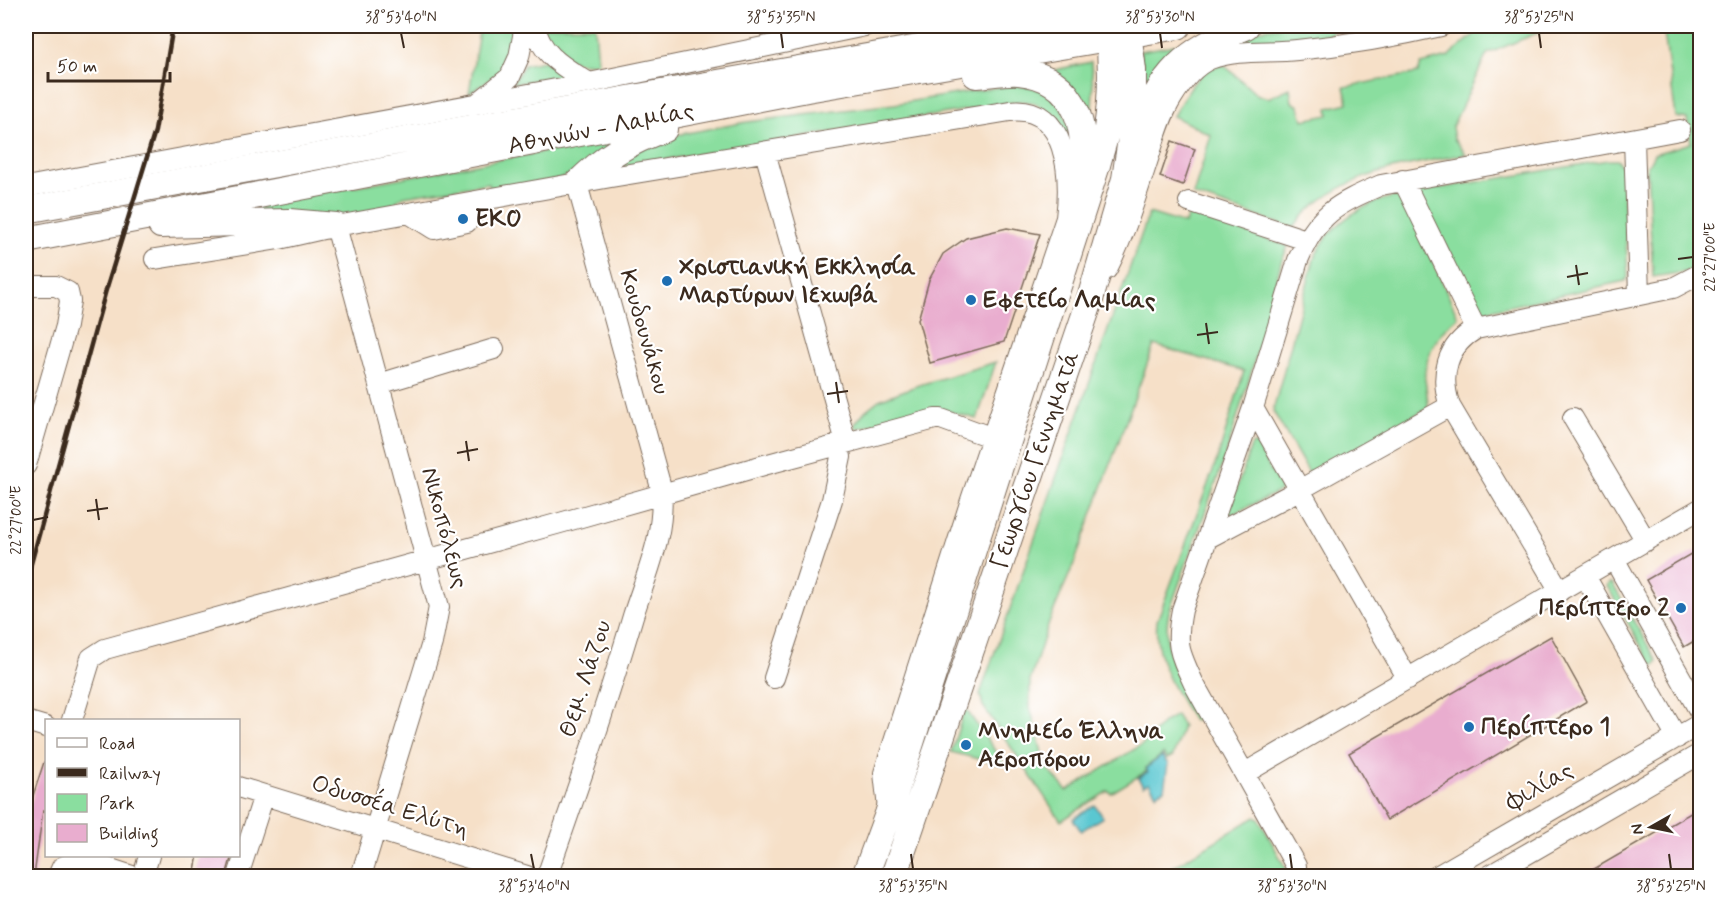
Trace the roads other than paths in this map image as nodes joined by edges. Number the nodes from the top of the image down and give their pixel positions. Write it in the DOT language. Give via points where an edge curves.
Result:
graph roads {
  1 [pos="525,26"];
  2 [pos="535,26"];
  3 [pos="865,26"];
  4 [pos="1044,26"];
  5 [pos="1178,26"];
  6 [pos="1246,26"];
  7 [pos="1338,26"];
  8 [pos="1441,26"];
  9 [pos="1414,29"];
  10 [pos="1118,31"];
  11 [pos="1354,41"];
  12 [pos="589,83"];
  13 [pos="807,89"];
  14 [pos="759,99"];
  15 [pos="477,104"];
  16 [pos="1680,130"];
  17 [pos="1634,139"];
  18 [pos="765,152"];
  19 [pos="1125,179"];
  20 [pos="1403,180"];
  21 [pos="576,184"];
  22 [pos="26,187"];
  23 [pos="1190,202"];
  24 [pos="26,210"];
  25 [pos="129,219"];
  26 [pos="1079,225"];
  27 [pos="336,226"];
  28 [pos="26,240"];
  29 [pos="1306,240"];
  30 [pos="155,259"];
  31 [pos="1701,274"];
  32 [pos="26,286"];
  33 [pos="1639,295"];
  34 [pos="1088,306"];
  35 [pos="1476,329"];
  36 [pos="494,349"];
  37 [pos="379,384"];
  38 [pos="1450,406"];
  39 [pos="1253,408"];
  40 [pos="1573,418"];
  41 [pos="993,438"];
  42 [pos="842,443"];
  43 [pos="26,462"];
  44 [pos="1300,489"];
  45 [pos="662,494"];
  46 [pos="1701,510"];
  47 [pos="1208,538"];
  48 [pos="1646,541"];
  49 [pos="1614,559"];
  50 [pos="427,560"];
  51 [pos="1585,576"];
  52 [pos="1560,591"];
  53 [pos="774,678"];
  54 [pos="1408,679"];
  55 [pos="1701,712"];
  56 [pos="72,719"];
  57 [pos="26,721"];
  58 [pos="1701,724"];
  59 [pos="45,728"];
  60 [pos="1677,738"];
  61 [pos="1701,754"];
  62 [pos="1245,773"];
  63 [pos="240,788"];
  64 [pos="264,795"];
  65 [pos="888,814"];
  66 [pos="376,830"];
  67 [pos="148,857"];
  68 [pos="1296,866"];
  69 [pos="485,870"];
  70 [pos="58,876"];
  71 [pos="132,876"];
  72 [pos="142,876"];
  73 [pos="238,876"];
  74 [pos="361,876"];
  75 [pos="527,876"];
  76 [pos="546,876"];
  77 [pos="865,876"];
  78 [pos="894,876"];
  79 [pos="1437,876"];
  80 [pos="1489,876"];
  1 -- 15 [label="street" via="519,57 510,76"];
  2 -- 12 [label="street" via="546,52"];
  3 -- 12 [label="street"];
  4 -- 24 [label="main road, Αθηνών - Λαμίας"];
  5 -- 10 [label="main road, Αθηνών - Λαμίας"];
  6 -- 19 [label="main road" via="1187,57 1168,75 1154,96"];
  7 -- 11 [label="street"];
  8 -- 9 [label="street"];
  9 -- 11 [label="street"];
  10 -- 13 [label="main road, Αθηνών - Λαμίας"];
  10 -- 19 [label="main road, Γεωργίου Γεννηματά" via="1133,70 1131,140"];
  10 -- 26 [label="main road, Γεωργίου Γεννηματά" via="1107,129"];
  11 -- 34 [label="street" via="1225,55 1208,60 1188,75 1161,121 1119,245"];
  12 -- 15 [label="street"];
  13 -- 14 [label="main road, Αθηνών - Λαμίας"];
  13 -- 26 [label="main road" via="849,93 1006,72 1043,78 1067,94 1079,119 1084,161"];
  14 -- 21 [label="main road" via="634,141 612,153"];
  14 -- 25 [label="main road, Αθηνών - Λαμίας"];
  15 -- 22 [label="street"];
  16 -- 17 [label="street"];
  17 -- 20 [label="street"];
  17 -- 33 [label="street"];
  18 -- 21 [label="street"];
  18 -- 41 [label="street" via="1016,110 1033,112 1051,124 1065,164 1066,218"];
  18 -- 42 [label="street"];
  19 -- 34 [label="main road, Γεωργίου Γεννηματά"];
  20 -- 29 [label="street" via="1347,199 1326,214"];
  20 -- 35 [label="street"];
  21 -- 27 [label="street"];
  21 -- 45 [label="street, Κουδουνάκου"];
  23 -- 29 [label="street"];
  25 -- 27 [label="main road" via="170,225 289,222"];
  25 -- 28 [label="main road, Αθηνών - Λαμίας"];
  26 -- 65 [label="main road, Γεωργίου Γεννηματά"];
  27 -- 30 [label="street"];
  27 -- 37 [label="street, Νικοπόλεως"];
  29 -- 39 [label="street"];
  31 -- 33 [label="street" via="1673,288"];
  32 -- 43 [label="street" via="50,285 66,291 70,301"];
  33 -- 35 [label="street"];
  34 -- 78 [label="main road, Γεωργίου Γεννηματά"];
  35 -- 38 [label="street" via="1461,339 1447,363 1444,380"];
  36 -- 37 [label="street"];
  37 -- 50 [label="street, Νικοπόλεως"];
  38 -- 44 [label="street"];
  38 -- 52 [label="street"];
  39 -- 44 [label="street"];
  39 -- 47 [label="street"];
  40 -- 48 [label="street"];
  41 -- 42 [label="street" via="938,419"];
  41 -- 65 [label="street" via="884,773"];
  42 -- 45 [label="street"];
  42 -- 53 [label="street" via="832,500"];
  44 -- 47 [label="street"];
  44 -- 54 [label="street"];
  45 -- 50 [label="street"];
  45 -- 76 [label="street, Θεμ. Λάζου" via="657,540 613,683"];
  46 -- 48 [label="street"];
  47 -- 62 [label="street" via="1182,610 1178,635 1181,658"];
  48 -- 49 [label="street"];
  49 -- 51 [label="street"];
  49 -- 55 [label="street"];
  50 -- 56 [label="street" via="98,652 91,658"];
  50 -- 66 [label="street, Νικοπόλεως" via="439,607 438,618"];
  51 -- 52 [label="street"];
  51 -- 60 [label="street"];
  52 -- 54 [label="street"];
  54 -- 62 [label="street"];
  57 -- 59 [label="street"];
  58 -- 60 [label="street, Φιλίας"];
  60 -- 79 [label="street, Φιλίας"];
  61 -- 80 [label="street"];
  62 -- 68 [label="street"];
  63 -- 64 [label="street, Οδυσσέα Ελύτη"];
  64 -- 66 [label="street, Οδυσσέα Ελύτη"];
  64 -- 73 [label="street"];
  65 -- 77 [label="main road, Γεωργίου Γεννηματά"];
  66 -- 69 [label="street, Οδυσσέα Ελύτη"];
  66 -- 74 [label="street, Νικοπόλεως"];
  67 -- 72 [label="street"];
  69 -- 75 [label="street, Οδυσσέα Ελύτη"];
  70 -- 71 [label="street" via="62,867 86,861"];
}
